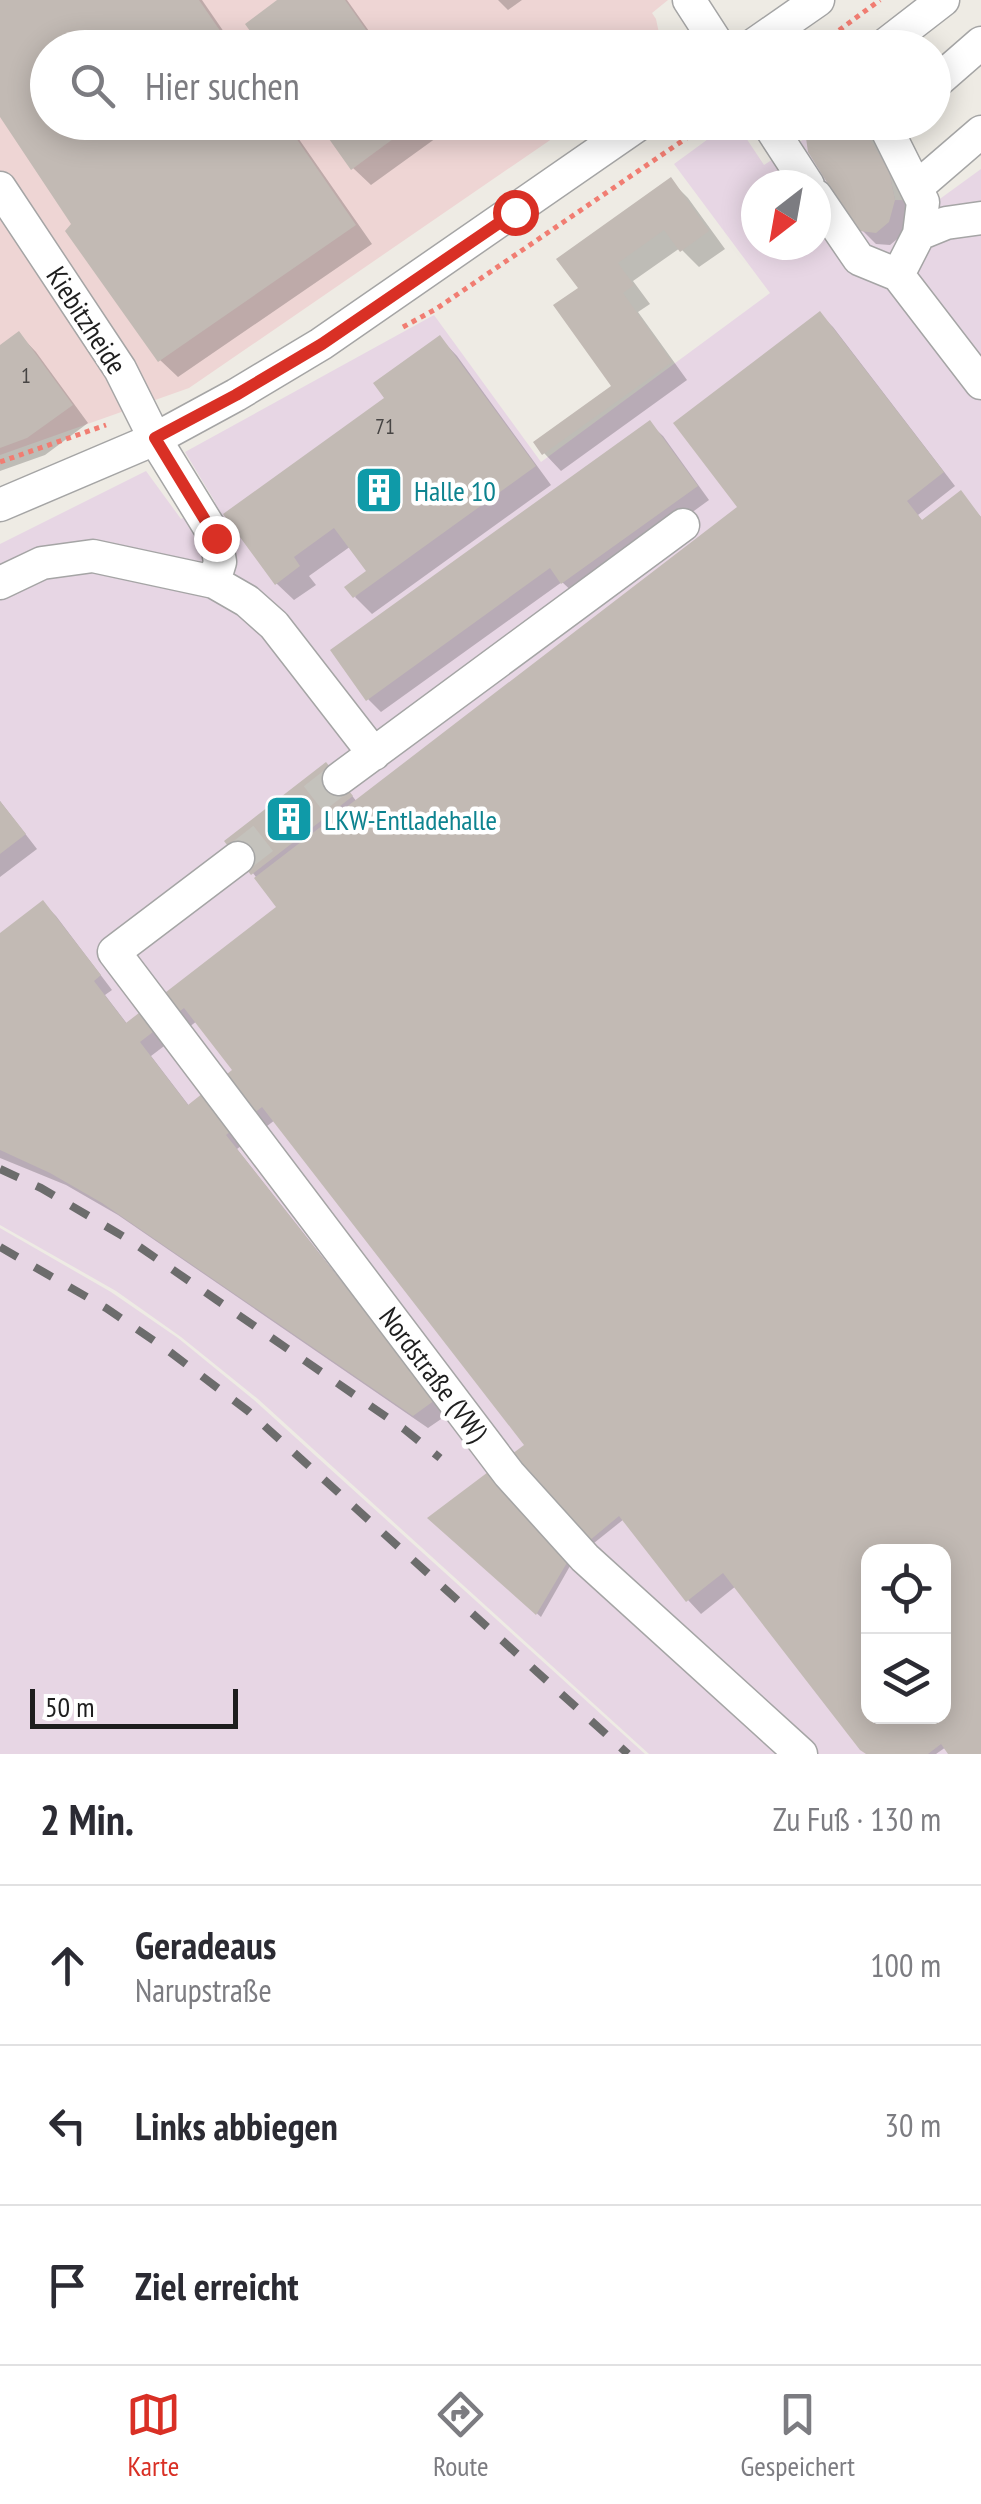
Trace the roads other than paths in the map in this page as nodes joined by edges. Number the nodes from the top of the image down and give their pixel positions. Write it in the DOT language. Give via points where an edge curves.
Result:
graph roads {
  1 [pos="689,0"];
  2 [pos="818,0"];
  3 [pos="943,0"];
  4 [pos="708,30"];
  5 [pos="775,30"];
  6 [pos="904,30"];
  7 [pos="981,43"];
  8 [pos="951,69"];
  9 [pos="981,132"];
  10 [pos="616,140"];
  11 [pos="778,140"];
  12 [pos="891,140"];
  13 [pos="798,170"];
  14 [pos="0,188"];
  15 [pos="919,208"];
  16 [pos="831,218"];
  17 [pos="981,218"];
  18 [pos="898,275"];
  19 [pos="981,383"];
  20 [pos="156,439"];
  21 [pos="0,505"];
  22 [pos="684,525"];
  23 [pos="214,582"];
  24 [pos="0,583"];
  25 [pos="374,754"];
  26 [pos="339,779"];
  27 [pos="238,858"];
  28 [pos="801,1754"];
  1 -- 4 [label="street"];
  2 -- 5 [label="street"];
  3 -- 6 [label="street"];
  7 -- 8 [label="street"];
  9 -- 15 [label="street"];
  10 -- 20 [label="street" via="322,344"];
  11 -- 13 [label="street"];
  12 -- 15 [label="street"];
  14 -- 20 [label="street, Kiebitzheide" via="120,368"];
  15 -- 17 [label="street" via="946,224"];
  15 -- 18 [label="street"];
  16 -- 18 [label="street" via="859,259"];
  18 -- 19 [label="street"];
  20 -- 21 [label="street"];
  20 -- 23 [label="street, Kiebitzheide" via="216,538 220,562"];
  22 -- 25 [label="street"];
  23 -- 24 [label="street" via="93,556 42,563"];
  23 -- 25 [label="street" via="274,625"];
  25 -- 26 [label="street"];
  27 -- 28 [label="street, Nordstraße (VW)" via="114,952 509,1474 586,1558"];
}
